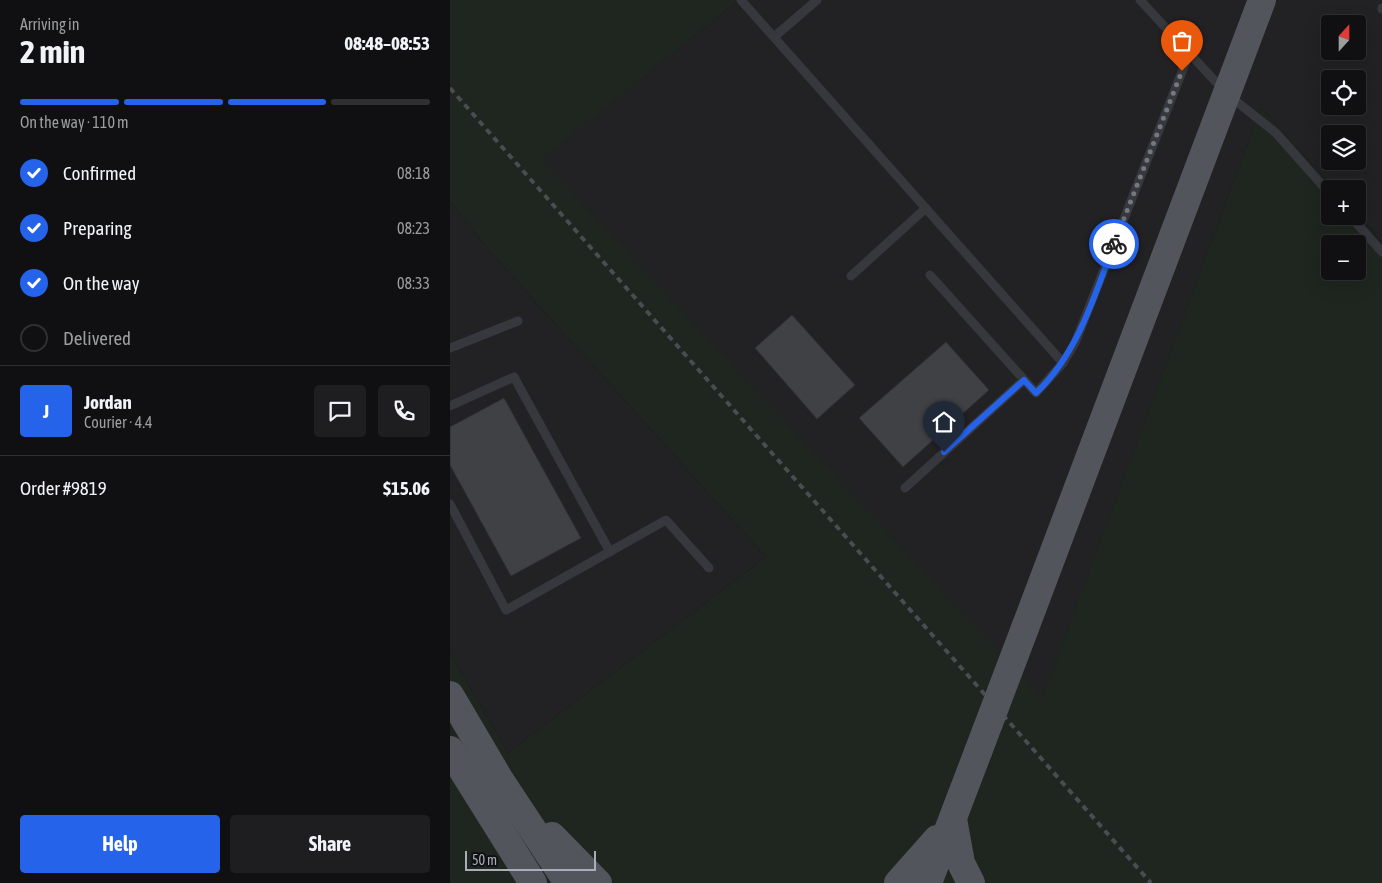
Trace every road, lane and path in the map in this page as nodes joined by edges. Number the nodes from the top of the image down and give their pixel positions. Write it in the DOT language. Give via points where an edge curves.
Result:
graph roads {
  1 [pos="741,0"];
  2 [pos="817,0"];
  3 [pos="1140,0"];
  4 [pos="1262,0"];
  5 [pos="774,37"];
  6 [pos="1189,54"];
  7 [pos="1226,94"];
  8 [pos="1321,184"];
  9 [pos="926,208"];
  10 [pos="1358,225"];
  11 [pos="1382,252"];
  12 [pos="930,275"];
  13 [pos="851,276"];
  14 [pos="518,321"];
  15 [pos="450,348"];
  16 [pos="1063,363"];
  17 [pos="1024,380"];
  18 [pos="450,406"];
  19 [pos="905,488"];
  20 [pos="450,504"];
  21 [pos="610,552"];
  22 [pos="709,568"];
  23 [pos="450,695"];
  24 [pos="450,750"];
  25 [pos="500,780"];
  26 [pos="953,818"];
  27 [pos="533,883"];
  28 [pos="568,883"];
  29 [pos="598,883"];
  30 [pos="898,883"];
  31 [pos="928,883"];
  32 [pos="971,883"];
  1 -- 5 [label="lane"];
  2 -- 5 [label="lane"];
  3 -- 6 [label="lane"];
  4 -- 7 [label="main road"];
  5 -- 9 [label="lane"];
  6 -- 7 [label="lane"];
  6 -- 16 [label="lane" via="1085,320"];
  7 -- 8 [label="lane" via="1276,133"];
  7 -- 26 [label="main road, bridge"];
  9 -- 13 [label="lane"];
  9 -- 16 [label="lane"];
  10 -- 11 [label="lane"];
  12 -- 17 [label="lane"];
  14 -- 15 [label="lane"];
  16 -- 17 [label="lane" via="1036,393"];
  17 -- 19 [label="lane"];
  18 -- 21 [label="lane" via="514,376"];
  20 -- 21 [label="lane" via="506,610"];
  21 -- 22 [label="lane" via="666,520"];
  23 -- 25 [label="main road"];
  24 -- 27 [label="main road"];
  25 -- 28 [label="main road"];
  25 -- 29 [label="main road"];
  26 -- 30 [label="main road" via="927,853"];
  26 -- 31 [label="main road"];
  26 -- 32 [label="main road" via="961,863"];
}
